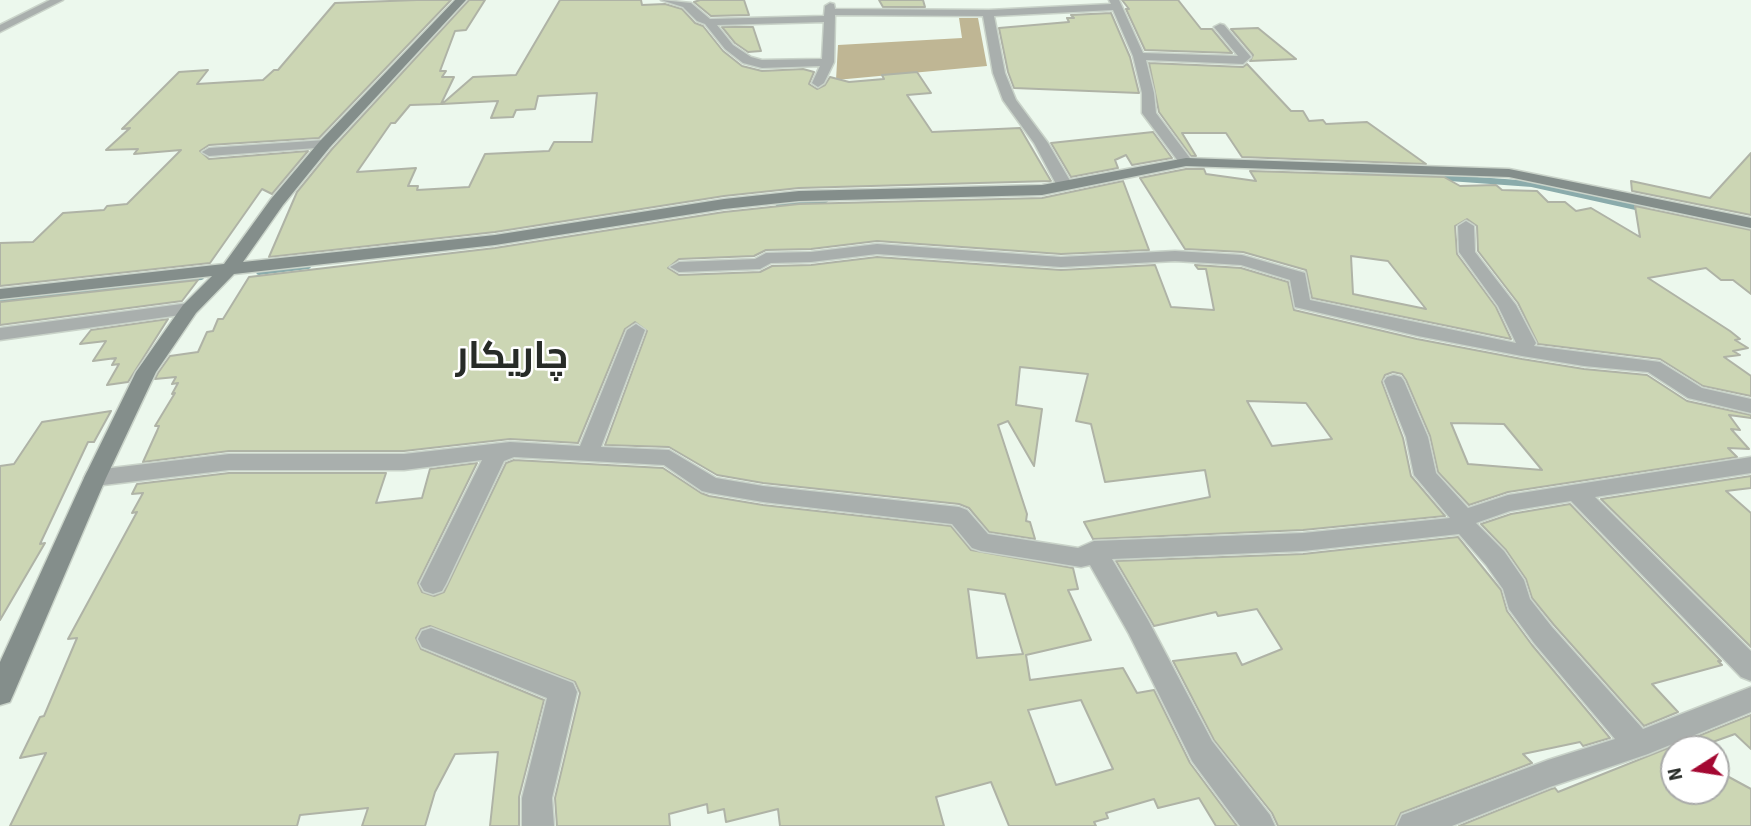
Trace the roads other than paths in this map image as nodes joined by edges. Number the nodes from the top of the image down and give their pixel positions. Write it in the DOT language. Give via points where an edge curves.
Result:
graph roads {
  1 [pos="58,0"];
  2 [pos="461,0"];
  3 [pos="666,0"];
  4 [pos="1116,3"];
  5 [pos="829,10"];
  6 [pos="989,13"];
  7 [pos="709,22"];
  8 [pos="1220,27"];
  9 [pos="0,29"];
  10 [pos="1139,56"];
  11 [pos="828,62"];
  12 [pos="818,83"];
  13 [pos="325,144"];
  14 [pos="209,152"];
  15 [pos="1186,162"];
  16 [pos="1064,184"];
  17 [pos="1751,223"];
  18 [pos="1466,226"];
  19 [pos="231,267"];
  20 [pos="679,267"];
  21 [pos="0,294"];
  22 [pos="189,309"];
  23 [pos="636,330"];
  24 [pos="0,334"];
  25 [pos="1522,350"];
  26 [pos="1394,382"];
  27 [pos="1751,406"];
  28 [pos="510,449"];
  29 [pos="588,452"];
  30 [pos="1751,465"];
  31 [pos="95,478"];
  32 [pos="1576,492"];
  33 [pos="1463,521"];
  34 [pos="1094,550"];
  35 [pos="433,583"];
  36 [pos="432,639"];
  37 [pos="1751,669"];
  38 [pos="0,693"];
  39 [pos="1751,699"];
  40 [pos="1638,745"];
  41 [pos="538,826"];
  42 [pos="1259,826"];
  43 [pos="1413,826"];
  1 -- 9 [label="street"];
  2 -- 13 [label="street"];
  3 -- 7 [label="street" via="687,5"];
  4 -- 6 [label="street"];
  4 -- 10 [label="street"];
  5 -- 6 [label="street"];
  5 -- 7 [label="street"];
  5 -- 11 [label="street"];
  6 -- 16 [label="street" via="999,73 1010,100"];
  7 -- 11 [label="street" via="729,47 747,60 762,64"];
  8 -- 10 [label="street" via="1243,60"];
  10 -- 15 [label="street" via="1149,113"];
  11 -- 12 [label="street"];
  13 -- 14 [label="street"];
  13 -- 19 [label="street"];
  15 -- 16 [label="street"];
  15 -- 17 [label="street" via="1509,173"];
  16 -- 19 [label="street" via="1042,190 799,196 736,202 495,240"];
  18 -- 25 [label="street" via="1467,252 1507,305 1526,343"];
  19 -- 21 [label="street"];
  19 -- 22 [label="street"];
  20 -- 25 [label="street" via="760,264 766,258 877,248 1061,262 1175,256 1242,260 1299,277 1301,303"];
  22 -- 24 [label="street"];
  22 -- 31 [label="street" via="146,372"];
  23 -- 29 [label="street"];
  25 -- 27 [label="street" via="1653,366 1695,393"];
  26 -- 33 [label="street" via="1417,437 1425,475"];
  28 -- 29 [label="street"];
  28 -- 31 [label="street" via="404,462 229,462"];
  28 -- 35 [label="street" via="495,456"];
  29 -- 34 [label="street" via="669,457 710,485 723,488 959,516 981,542 1081,558"];
  30 -- 32 [label="street"];
  31 -- 38 [label="street"];
  32 -- 33 [label="street" via="1508,503"];
  32 -- 37 [label="street"];
  33 -- 34 [label="street" via="1396,534 1303,542"];
  33 -- 40 [label="street" via="1495,558 1515,587 1518,602 1543,635"];
  34 -- 42 [label="street" via="1202,751"];
  36 -- 41 [label="street" via="563,692 537,798"];
  39 -- 40 [label="street"];
  40 -- 43 [label="street"];
}
